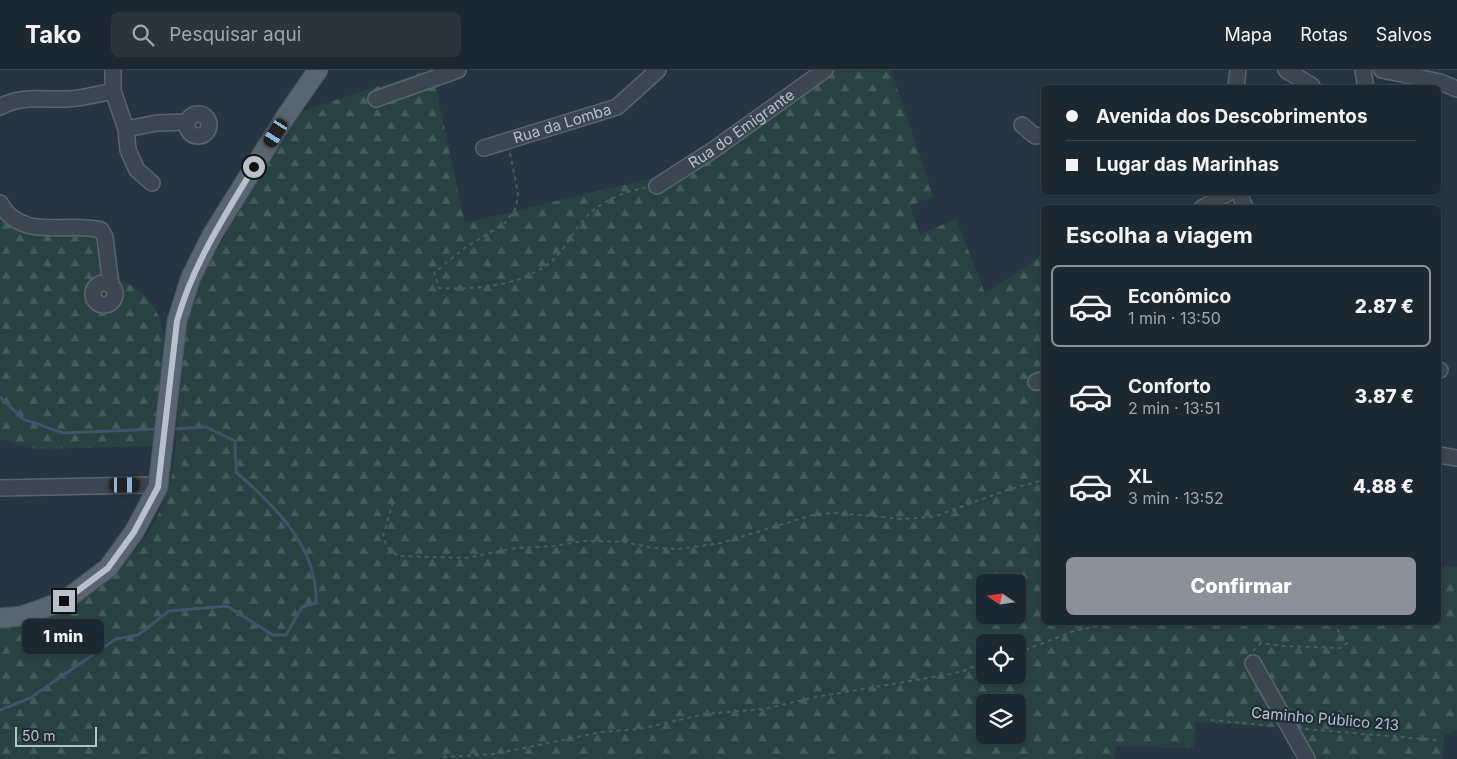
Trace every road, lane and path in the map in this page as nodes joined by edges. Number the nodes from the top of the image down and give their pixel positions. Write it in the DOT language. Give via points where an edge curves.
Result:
graph roads {
  1 [pos="113,70"];
  2 [pos="318,70"];
  3 [pos="458,70"];
  4 [pos="658,70"];
  5 [pos="825,70"];
  6 [pos="1238,70"];
  7 [pos="1286,70"];
  8 [pos="1363,70"];
  9 [pos="1382,70"];
  10 [pos="1236,85"];
  11 [pos="1310,85"];
  12 [pos="1366,85"];
  13 [pos="1457,89"];
  14 [pos="113,91"];
  15 [pos="376,99"];
  16 [pos="0,106"];
  17 [pos="188,122"];
  18 [pos="1022,125"];
  19 [pos="126,129"];
  20 [pos="1041,135"];
  21 [pos="506,141"];
  22 [pos="484,148"];
  23 [pos="152,183"];
  24 [pos="657,186"];
  25 [pos="1225,195"];
  26 [pos="0,203"];
  27 [pos="1207,205"];
  28 [pos="111,286"];
  29 [pos="1441,455"];
  30 [pos="1457,458"];
  31 [pos="1041,481"];
  32 [pos="158,487"];
  33 [pos="0,488"];
  34 [pos="393,502"];
  35 [pos="0,618"];
  36 [pos="1103,625"];
  37 [pos="1334,625"];
  38 [pos="1026,649"];
  39 [pos="1253,663"];
  40 [pos="976,665"];
  41 [pos="1211,720"];
  42 [pos="1290,728"];
  43 [pos="1437,740"];
  44 [pos="443,757"];
  45 [pos="1307,759"];
  1 -- 14 [label="street"];
  2 -- 32 [label="main road" via="212,235 195,270 177,321"];
  3 -- 15 [label="street"];
  4 -- 21 [label="street, Rua da Lomba" via="617,107"];
  5 -- 24 [label="street, Rua do Emigrante"];
  6 -- 10 [label="street"];
  7 -- 11 [label="street"];
  8 -- 12 [label="street"];
  9 -- 13 [label="street" via="1440,82"];
  14 -- 16 [label="street" via="68,99 11,100"];
  14 -- 19 [label="street"];
  17 -- 19 [label="street"];
  18 -- 20 [label="street" via="1035,136"];
  19 -- 23 [label="street" via="128,150 137,170"];
  21 -- 22 [label="street, Rua da Lomba"];
  21 -- 24 [label="path" via="516,178 516,208 505,223 463,249 434,273 439,288 468,290 523,278 551,261 585,218 614,197"];
  25 -- 27 [label="street"];
  26 -- 28 [label="street" via="17,222 62,230 101,230 105,237"];
  29 -- 30 [label="street"];
  31 -- 34 [label="path" via="933,517 901,519 839,512 816,514 721,543 679,549 625,542 582,541 516,548 466,558 398,556 387,547 383,536"];
  32 -- 33 [label="street"];
  32 -- 35 [label="main road" via="134,532 108,568 64,601 22,616"];
  36 -- 38 [label="path" via="1074,631"];
  37 -- 39 [label="path" via="1347,643 1340,648 1261,642 1252,652"];
  39 -- 42 [label="street"];
  40 -- 44 [label="path" via="954,673 764,709 705,714 640,729 601,732 494,754"];
  41 -- 42 [label="path, Caminho Público 213"];
  42 -- 43 [label="path, Caminho Público 213"];
  42 -- 45 [label="street"];
}
